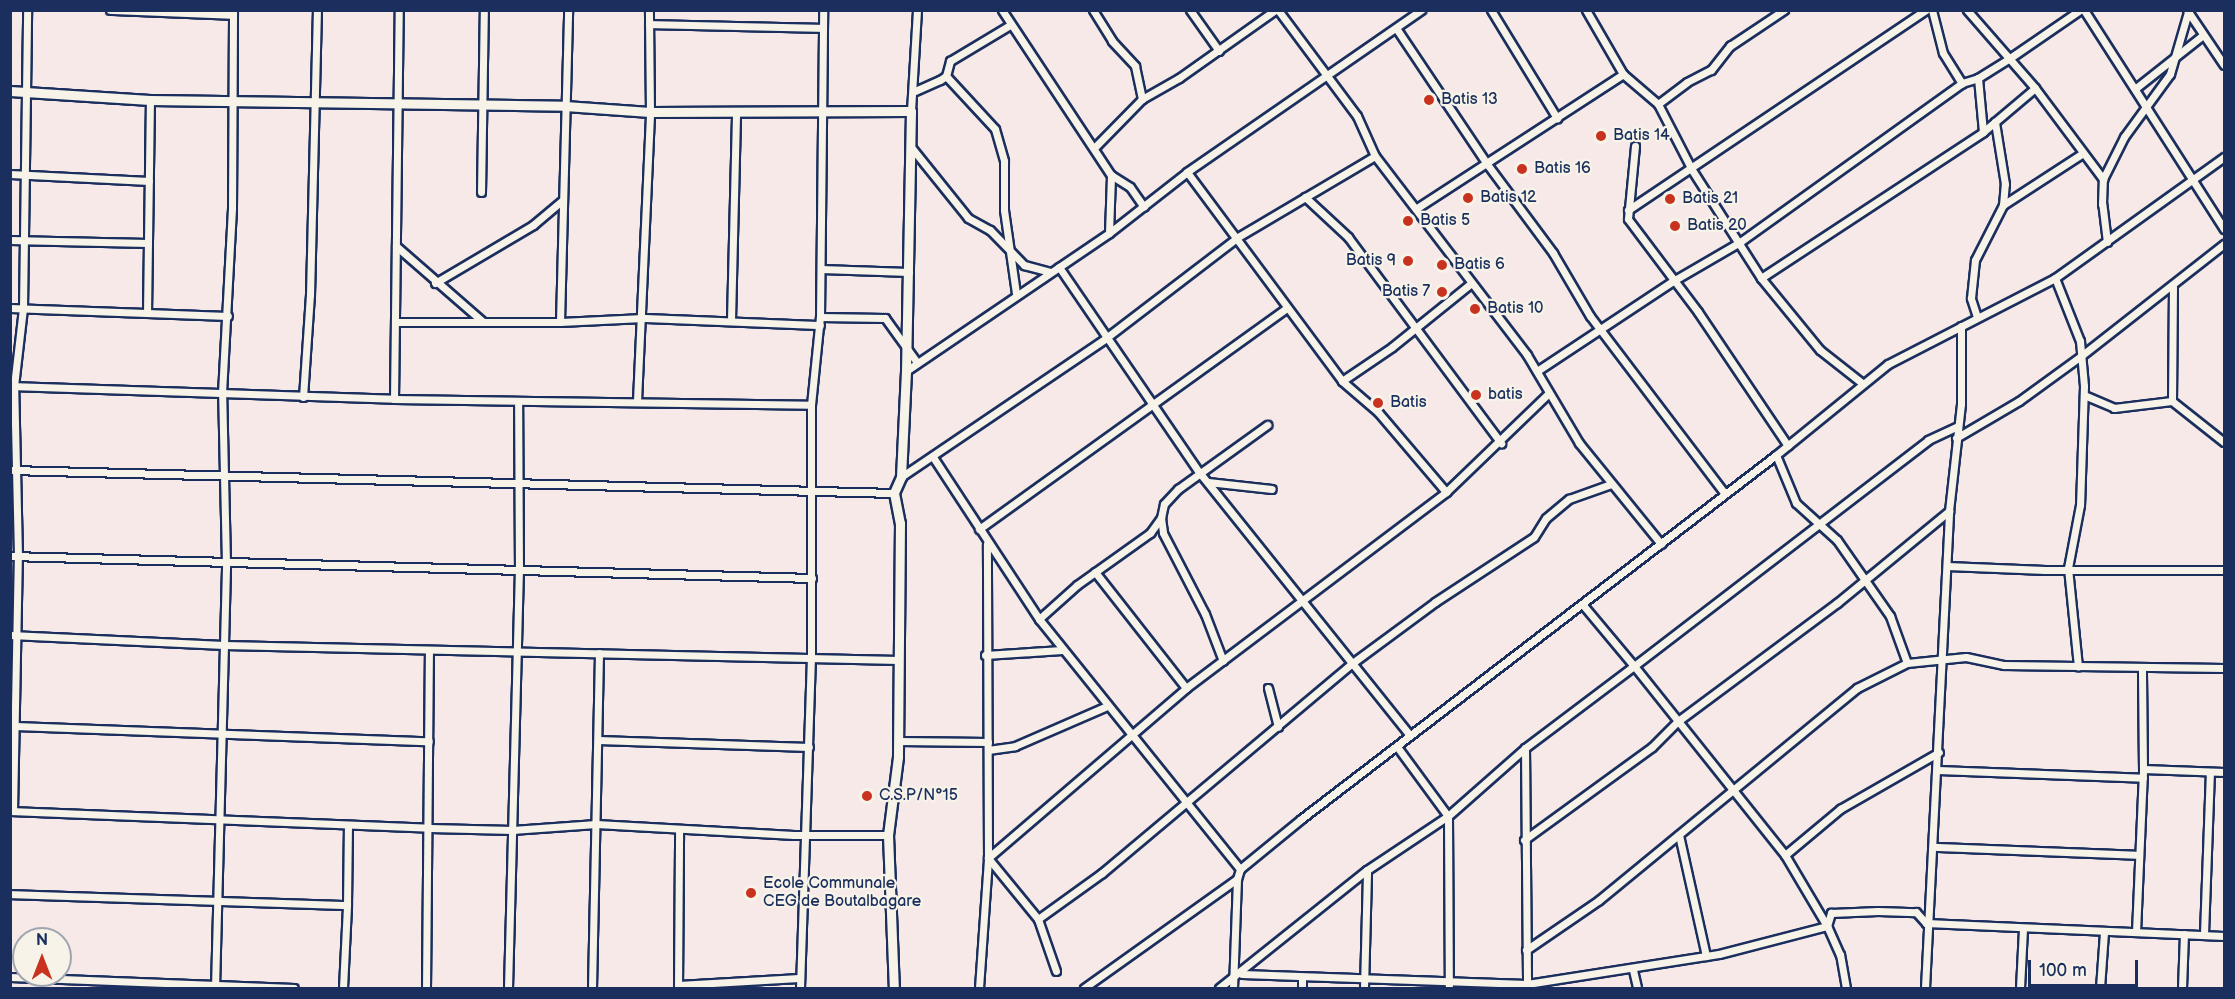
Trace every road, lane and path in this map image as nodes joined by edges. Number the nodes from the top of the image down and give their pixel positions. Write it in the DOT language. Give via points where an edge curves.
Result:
graph roads {
  1 [pos="27,10"];
  2 [pos="110,10"];
  3 [pos="317,10"];
  4 [pos="399,10"];
  5 [pos="484,10"];
  6 [pos="567,10"];
  7 [pos="650,10"];
  8 [pos="823,10"];
  9 [pos="917,10"];
  10 [pos="1002,10"];
  11 [pos="1093,10"];
  12 [pos="1190,10"];
  13 [pos="1276,10"];
  14 [pos="1421,10"];
  15 [pos="1491,10"];
  16 [pos="1784,10"];
  17 [pos="1926,10"];
  18 [pos="1932,10"];
  19 [pos="1967,10"];
  20 [pos="2082,10"];
  21 [pos="1587,11"];
  22 [pos="2187,11"];
  23 [pos="233,13"];
  24 [pos="648,24"];
  25 [pos="1010,25"];
  26 [pos="823,28"];
  27 [pos="1396,28"];
  28 [pos="2203,35"];
  29 [pos="1219,51"];
  30 [pos="2010,58"];
  31 [pos="2174,58"];
  32 [pos="2224,64"];
  33 [pos="1623,74"];
  34 [pos="946,76"];
  35 [pos="1328,77"];
  36 [pos="1978,78"];
  37 [pos="1962,83"];
  38 [pos="2035,88"];
  39 [pos="2136,88"];
  40 [pos="10,91"];
  41 [pos="915,91"];
  42 [pos="26,92"];
  43 [pos="1142,99"];
  44 [pos="150,100"];
  45 [pos="234,101"];
  46 [pos="315,102"];
  47 [pos="1658,104"];
  48 [pos="397,105"];
  49 [pos="482,105"];
  50 [pos="565,106"];
  51 [pos="2148,108"];
  52 [pos="736,111"];
  53 [pos="911,111"];
  54 [pos="650,112"];
  55 [pos="822,112"];
  56 [pos="1557,118"];
  57 [pos="1995,122"];
  58 [pos="1983,132"];
  59 [pos="1635,146"];
  60 [pos="911,147"];
  61 [pos="1095,147"];
  62 [pos="2083,153"];
  63 [pos="1375,156"];
  64 [pos="2224,157"];
  65 [pos="1487,164"];
  66 [pos="1692,170"];
  67 [pos="1187,172"];
  68 [pos="10,174"];
  69 [pos="26,175"];
  70 [pos="1111,175"];
  71 [pos="2103,180"];
  72 [pos="2194,180"];
  73 [pos="149,181"];
  74 [pos="481,192"];
  75 [pos="1305,197"];
  76 [pos="563,200"];
  77 [pos="2003,205"];
  78 [pos="1144,207"];
  79 [pos="1417,208"];
  80 [pos="1628,210"];
  81 [pos="2224,229"];
  82 [pos="1109,233"];
  83 [pos="1238,237"];
  84 [pos="10,240"];
  85 [pos="24,241"];
  86 [pos="1740,242"];
  87 [pos="2107,242"];
  88 [pos="148,243"];
  89 [pos="2224,244"];
  90 [pos="396,246"];
  91 [pos="1013,254"];
  92 [pos="1059,267"];
  93 [pos="821,269"];
  94 [pos="909,272"];
  95 [pos="1050,272"];
  96 [pos="1761,278"];
  97 [pos="2055,278"];
  98 [pos="1673,281"];
  99 [pos="435,283"];
  100 [pos="1470,284"];
  101 [pos="2173,287"];
  102 [pos="1016,293"];
  103 [pos="10,308"];
  104 [pos="23,308"];
  105 [pos="1287,308"];
  106 [pos="147,313"];
  107 [pos="228,316"];
  108 [pos="1977,317"];
  109 [pos="643,318"];
  110 [pos="731,320"];
  111 [pos="820,321"];
  112 [pos="395,322"];
  113 [pos="483,322"];
  114 [pos="560,322"];
  115 [pos="1961,326"];
  116 [pos="1417,328"];
  117 [pos="1601,328"];
  118 [pos="1106,338"];
  119 [pos="907,346"];
  120 [pos="2081,356"];
  121 [pos="916,361"];
  122 [pos="906,371"];
  123 [pos="1537,371"];
  124 [pos="1342,381"];
  125 [pos="1862,383"];
  126 [pos="13,386"];
  127 [pos="222,393"];
  128 [pos="1548,394"];
  129 [pos="2084,395"];
  130 [pos="303,397"];
  131 [pos="394,399"];
  132 [pos="637,400"];
  133 [pos="518,402"];
  134 [pos="2172,402"];
  135 [pos="811,405"];
  136 [pos="1154,405"];
  137 [pos="1267,425"];
  138 [pos="1956,427"];
  139 [pos="1956,438"];
  140 [pos="2224,442"];
  141 [pos="1501,443"];
  142 [pos="1788,446"];
  143 [pos="1776,456"];
  144 [pos="933,457"];
  145 [pos="12,470"];
  146 [pos="1199,472"];
  147 [pos="221,474"];
  148 [pos="901,477"];
  149 [pos="1208,482"];
  150 [pos="518,483"];
  151 [pos="1611,484"];
  152 [pos="1272,489"];
  153 [pos="810,492"];
  154 [pos="1446,492"];
  155 [pos="894,493"];
  156 [pos="1725,494"];
  157 [pos="1949,511"];
  158 [pos="1161,518"];
  159 [pos="1821,523"];
  160 [pos="979,529"];
  161 [pos="987,544"];
  162 [pos="1661,544"];
  163 [pos="14,556"];
  164 [pos="226,562"];
  165 [pos="1947,566"];
  166 [pos="2068,568"];
  167 [pos="2224,570"];
  168 [pos="519,571"];
  169 [pos="1095,572"];
  170 [pos="813,578"];
  171 [pos="1864,578"];
  172 [pos="1300,599"];
  173 [pos="1583,605"];
  174 [pos="1039,619"];
  175 [pos="13,635"];
  176 [pos="224,645"];
  177 [pos="429,650"];
  178 [pos="1062,650"];
  179 [pos="516,651"];
  180 [pos="599,653"];
  181 [pos="985,655"];
  182 [pos="811,657"];
  183 [pos="899,660"];
  184 [pos="1942,660"];
  185 [pos="1224,661"];
  186 [pos="1907,663"];
  187 [pos="1351,664"];
  188 [pos="1634,666"];
  189 [pos="2078,666"];
  190 [pos="2142,667"];
  191 [pos="2224,668"];
  192 [pos="1186,688"];
  193 [pos="1268,688"];
  194 [pos="1107,706"];
  195 [pos="1678,721"];
  196 [pos="13,727"];
  197 [pos="1278,727"];
  198 [pos="221,735"];
  199 [pos="1410,735"];
  200 [pos="1132,737"];
  201 [pos="598,740"];
  202 [pos="429,741"];
  203 [pos="898,741"];
  204 [pos="988,742"];
  205 [pos="809,747"];
  206 [pos="1398,748"];
  207 [pos="1525,748"];
  208 [pos="988,750"];
  209 [pos="1939,752"];
  210 [pos="2143,769"];
  211 [pos="1938,770"];
  212 [pos="2210,772"];
  213 [pos="2224,772"];
  214 [pos="2143,778"];
  215 [pos="1732,791"];
  216 [pos="1187,801"];
  217 [pos="12,811"];
  218 [pos="1448,816"];
  219 [pos="219,822"];
  220 [pos="596,824"];
  221 [pos="348,825"];
  222 [pos="430,828"];
  223 [pos="679,829"];
  224 [pos="513,830"];
  225 [pos="806,835"];
  226 [pos="888,835"];
  227 [pos="1678,835"];
  228 [pos="1524,840"];
  229 [pos="1935,847"];
  230 [pos="1785,855"];
  231 [pos="2139,855"];
  232 [pos="987,858"];
  233 [pos="1240,869"];
  234 [pos="1367,870"];
  235 [pos="1237,879"];
  236 [pos="10,894"];
  237 [pos="215,901"];
  238 [pos="346,906"];
  239 [pos="1038,919"];
  240 [pos="1926,922"];
  241 [pos="1827,926"];
  242 [pos="2023,928"];
  243 [pos="2104,932"];
  244 [pos="2136,932"];
  245 [pos="2184,934"];
  246 [pos="2204,934"];
  247 [pos="2224,936"];
  248 [pos="1526,950"];
  249 [pos="1706,956"];
  250 [pos="1633,970"];
  251 [pos="1056,971"];
  252 [pos="1242,974"];
  253 [pos="1302,976"];
  254 [pos="10,977"];
  255 [pos="799,978"];
  256 [pos="1233,978"];
  257 [pos="1364,980"];
  258 [pos="1449,986"];
  259 [pos="1527,986"];
  260 [pos="215,987"];
  261 [pos="678,987"];
  262 [pos="294,988"];
  263 [pos="344,988"];
  264 [pos="426,988"];
  265 [pos="508,988"];
  266 [pos="592,988"];
  267 [pos="800,988"];
  268 [pos="894,988"];
  269 [pos="979,988"];
  270 [pos="1084,988"];
  271 [pos="1220,988"];
  272 [pos="1233,988"];
  273 [pos="1302,988"];
  274 [pos="1364,988"];
  275 [pos="1637,988"];
  276 [pos="1846,988"];
  277 [pos="1925,988"];
  278 [pos="2020,988"];
  279 [pos="2100,988"];
  280 [pos="2182,988"];
  1 -- 42 [label="street"];
  2 -- 23 [label="street"];
  3 -- 46 [label="street"];
  4 -- 48 [label="street"];
  5 -- 49 [label="street"];
  6 -- 50 [label="street"];
  7 -- 24 [label="street"];
  8 -- 26 [label="street"];
  9 -- 41 [label="street"];
  10 -- 25 [label="street"];
  11 -- 43 [label="street" via="1112,41 1135,66"];
  12 -- 29 [label="street"];
  13 -- 29 [label="street"];
  13 -- 35 [label="street"];
  14 -- 27 [label="street"];
  15 -- 56 [label="street"];
  16 -- 47 [label="street" via="1730,46 1711,70"];
  17 -- 66 [label="street"];
  18 -- 37 [label="street" via="1943,53"];
  19 -- 30 [label="street"];
  20 -- 30 [label="street"];
  20 -- 39 [label="street"];
  21 -- 33 [label="street"];
  22 -- 28 [label="street"];
  22 -- 31 [label="street"];
  23 -- 45 [label="street"];
  24 -- 26 [label="street"];
  24 -- 54 [label="street"];
  25 -- 34 [label="street" via="950,61"];
  25 -- 61 [label="street"];
  26 -- 55 [label="street"];
  27 -- 35 [label="street"];
  27 -- 65 [label="street"];
  28 -- 31 [label="street"];
  28 -- 32 [label="street"];
  29 -- 43 [label="street"];
  30 -- 36 [label="street"];
  30 -- 38 [label="street"];
  31 -- 39 [label="street"];
  31 -- 51 [label="street" via="2170,74"];
  33 -- 47 [label="street"];
  33 -- 56 [label="street"];
  34 -- 41 [label="street"];
  34 -- 91 [label="street" via="995,129 1004,161 1004,210"];
  35 -- 63 [label="street" via="1357,116"];
  35 -- 67 [label="street"];
  36 -- 37 [label="street"];
  36 -- 58 [label="street"];
  37 -- 86 [label="street"];
  38 -- 57 [label="street"];
  38 -- 62 [label="street"];
  39 -- 51 [label="street"];
  40 -- 42 [label="street"];
  41 -- 53 [label="street"];
  42 -- 44 [label="street"];
  42 -- 69 [label="street"];
  43 -- 61 [label="street"];
  44 -- 45 [label="street"];
  44 -- 73 [label="street"];
  45 -- 46 [label="street"];
  45 -- 107 [label="street"];
  46 -- 48 [label="street"];
  46 -- 130 [label="street"];
  47 -- 66 [label="street"];
  48 -- 49 [label="street"];
  48 -- 90 [label="street"];
  49 -- 50 [label="street"];
  49 -- 74 [label="street"];
  50 -- 54 [label="street"];
  50 -- 76 [label="street"];
  51 -- 71 [label="street" via="2124,137"];
  51 -- 72 [label="street"];
  52 -- 54 [label="street"];
  52 -- 55 [label="street"];
  52 -- 110 [label="street"];
  53 -- 55 [label="street"];
  53 -- 60 [label="street"];
  54 -- 109 [label="street"];
  55 -- 93 [label="street"];
  56 -- 65 [label="street"];
  57 -- 58 [label="street"];
  57 -- 77 [label="street" via="2005,184"];
  58 -- 96 [label="street"];
  59 -- 80 [label="street"];
  60 -- 91 [label="street" via="968,218 990,230"];
  60 -- 94 [label="street"];
  61 -- 70 [label="street"];
  62 -- 71 [label="street"];
  62 -- 77 [label="street"];
  63 -- 75 [label="street"];
  63 -- 79 [label="street"];
  64 -- 72 [label="street"];
  65 -- 79 [label="street"];
  65 -- 117 [label="street" via="1553,253"];
  66 -- 80 [label="street"];
  66 -- 86 [label="street"];
  67 -- 78 [label="street"];
  67 -- 83 [label="street"];
  68 -- 69 [label="street"];
  69 -- 73 [label="street"];
  69 -- 85 [label="street"];
  70 -- 78 [label="street" via="1130,187"];
  70 -- 82 [label="street"];
  71 -- 87 [label="street"];
  72 -- 81 [label="street"];
  72 -- 87 [label="street"];
  73 -- 88 [label="street"];
  75 -- 83 [label="street"];
  75 -- 116 [label="street" via="1348,237"];
  76 -- 99 [label="street" via="533,225"];
  76 -- 114 [label="street"];
  77 -- 108 [label="street" via="1975,260 1971,298"];
  78 -- 82 [label="street"];
  79 -- 100 [label="street"];
  80 -- 98 [label="street" via="1628,219"];
  82 -- 92 [label="street"];
  83 -- 105 [label="street"];
  83 -- 118 [label="street"];
  84 -- 85 [label="street"];
  85 -- 88 [label="street"];
  85 -- 104 [label="street"];
  86 -- 96 [label="street"];
  86 -- 98 [label="street"];
  87 -- 97 [label="street"];
  88 -- 106 [label="street"];
  89 -- 101 [label="street"];
  90 -- 99 [label="street"];
  90 -- 112 [label="street"];
  91 -- 95 [label="street" via="1024,265"];
  91 -- 102 [label="street"];
  92 -- 95 [label="street"];
  92 -- 118 [label="street"];
  93 -- 94 [label="street"];
  93 -- 111 [label="street"];
  94 -- 119 [label="street"];
  95 -- 102 [label="street"];
  96 -- 125 [label="street" via="1820,350"];
  97 -- 108 [label="street"];
  97 -- 120 [label="street" via="2073,316"];
  98 -- 117 [label="street"];
  98 -- 142 [label="street"];
  99 -- 113 [label="street"];
  100 -- 116 [label="street"];
  100 -- 123 [label="street"];
  101 -- 120 [label="street"];
  101 -- 134 [label="street"];
  102 -- 121 [label="street"];
  103 -- 104 [label="street"];
  104 -- 106 [label="street"];
  104 -- 126 [label="street"];
  105 -- 124 [label="street"];
  105 -- 136 [label="street"];
  106 -- 107 [label="street"];
  107 -- 127 [label="street"];
  108 -- 115 [label="street"];
  109 -- 110 [label="street"];
  109 -- 114 [label="street"];
  109 -- 132 [label="street"];
  110 -- 111 [label="street"];
  111 -- 119 [label="street" via="885,318"];
  111 -- 135 [label="street"];
  112 -- 113 [label="street"];
  112 -- 131 [label="street"];
  113 -- 114 [label="street"];
  115 -- 125 [label="street" via="1914,348"];
  115 -- 138 [label="street" via="1961,404"];
  116 -- 124 [label="street"];
  116 -- 141 [label="street"];
  117 -- 123 [label="street"];
  117 -- 156 [label="street" via="1660,412"];
  118 -- 136 [label="street"];
  118 -- 144 [label="street"];
  119 -- 121 [label="street"];
  119 -- 122 [label="street"];
  120 -- 129 [label="street"];
  120 -- 139 [label="street" via="2019,401"];
  121 -- 122 [label="street"];
  122 -- 148 [label="street"];
  123 -- 128 [label="street"];
  124 -- 154 [label="street" via="1378,412"];
  125 -- 142 [label="street"];
  126 -- 127 [label="street"];
  126 -- 145 [label="street"];
  127 -- 130 [label="street"];
  127 -- 147 [label="street"];
  128 -- 141 [label="street"];
  128 -- 151 [label="street"];
  129 -- 134 [label="street" via="2114,408"];
  129 -- 166 [label="street" via="2080,505"];
  130 -- 131 [label="street"];
  131 -- 133 [label="street"];
  132 -- 133 [label="street"];
  132 -- 135 [label="street"];
  133 -- 150 [label="street"];
  134 -- 140 [label="street"];
  135 -- 153 [label="street"];
  136 -- 146 [label="street"];
  136 -- 160 [label="street"];
  137 -- 146 [label="street"];
  138 -- 139 [label="street"];
  138 -- 159 [label="street" via="1928,440"];
  139 -- 157 [label="street"];
  141 -- 154 [label="street"];
  142 -- 143 [label="street"];
  143 -- 156 [label="street"];
  143 -- 159 [label="street" via="1796,503"];
  144 -- 148 [label="street"];
  144 -- 160 [label="street"];
  145 -- 147 [label="street"];
  145 -- 163 [label="street"];
  146 -- 149 [label="street"];
  146 -- 158 [label="street" via="1164,504"];
  147 -- 150 [label="street"];
  147 -- 164 [label="street"];
  148 -- 155 [label="street"];
  149 -- 152 [label="street"];
  149 -- 172 [label="street"];
  150 -- 153 [label="street"];
  150 -- 168 [label="street"];
  151 -- 162 [label="street"];
  151 -- 187 [label="street" via="1569,499 1546,518 1534,537 1434,602"];
  153 -- 155 [label="street"];
  153 -- 170 [label="street"];
  154 -- 172 [label="street"];
  155 -- 183 [label="street" via="900,523"];
  156 -- 162 [label="street"];
  157 -- 165 [label="street"];
  157 -- 171 [label="street"];
  158 -- 169 [label="street" via="1150,533"];
  158 -- 185 [label="street" via="1163,533 1205,614"];
  159 -- 171 [label="street"];
  159 -- 188 [label="street"];
  160 -- 161 [label="street"];
  161 -- 174 [label="street"];
  161 -- 181 [label="street"];
  162 -- 173 [label="street"];
  163 -- 164 [label="street"];
  163 -- 175 [label="street"];
  164 -- 168 [label="street"];
  164 -- 176 [label="street"];
  165 -- 166 [label="street"];
  165 -- 184 [label="street"];
  166 -- 167 [label="street"];
  166 -- 189 [label="street"];
  168 -- 170 [label="street"];
  168 -- 179 [label="street"];
  169 -- 174 [label="street"];
  169 -- 192 [label="street"];
  170 -- 182 [label="street"];
  171 -- 186 [label="street" via="1890,616"];
  171 -- 195 [label="street"];
  172 -- 185 [label="street"];
  172 -- 187 [label="street"];
  173 -- 188 [label="street"];
  173 -- 199 [label="street"];
  174 -- 178 [label="street"];
  175 -- 176 [label="street"];
  175 -- 196 [label="street"];
  176 -- 177 [label="street"];
  176 -- 198 [label="street"];
  177 -- 179 [label="street"];
  177 -- 202 [label="street"];
  178 -- 181 [label="street"];
  178 -- 194 [label="street"];
  179 -- 180 [label="street"];
  179 -- 224 [label="street"];
  180 -- 182 [label="street"];
  180 -- 201 [label="street"];
  181 -- 204 [label="street"];
  182 -- 183 [label="street"];
  182 -- 205 [label="street"];
  183 -- 203 [label="street"];
  184 -- 186 [label="street"];
  184 -- 189 [label="street" via="1966,657 2004,665"];
  184 -- 209 [label="street"];
  185 -- 192 [label="street"];
  186 -- 215 [label="street" via="1857,688"];
  187 -- 197 [label="street"];
  187 -- 199 [label="street"];
  188 -- 195 [label="street"];
  188 -- 207 [label="street"];
  189 -- 190 [label="street"];
  190 -- 191 [label="street"];
  190 -- 210 [label="street"];
  192 -- 200 [label="street"];
  193 -- 197 [label="street"];
  194 -- 200 [label="street"];
  194 -- 208 [label="street" via="1015,746"];
  195 -- 215 [label="street"];
  195 -- 228 [label="street" via="1652,747"];
  196 -- 198 [label="street"];
  196 -- 217 [label="street"];
  197 -- 216 [label="street"];
  198 -- 202 [label="street"];
  198 -- 219 [label="street"];
  199 -- 206 [label="street"];
  200 -- 216 [label="street"];
  200 -- 232 [label="street"];
  201 -- 205 [label="street"];
  201 -- 220 [label="street"];
  202 -- 222 [label="street"];
  203 -- 204 [label="street"];
  203 -- 226 [label="street"];
  204 -- 208 [label="street"];
  205 -- 225 [label="street"];
  206 -- 218 [label="street"];
  206 -- 233 [label="street"];
  207 -- 218 [label="street"];
  207 -- 228 [label="street"];
  208 -- 232 [label="street"];
  209 -- 211 [label="street"];
  209 -- 230 [label="street" via="1840,809"];
  210 -- 212 [label="street"];
  210 -- 214 [label="street"];
  211 -- 214 [label="street"];
  211 -- 229 [label="street"];
  212 -- 213 [label="street"];
  212 -- 246 [label="street"];
  214 -- 231 [label="street"];
  215 -- 227 [label="street"];
  215 -- 230 [label="street"];
  216 -- 233 [label="street"];
  216 -- 239 [label="street" via="1102,873"];
  217 -- 219 [label="street"];
  218 -- 234 [label="street"];
  218 -- 258 [label="street"];
  219 -- 221 [label="street"];
  219 -- 237 [label="street"];
  220 -- 223 [label="street"];
  220 -- 224 [label="street"];
  220 -- 266 [label="street"];
  221 -- 222 [label="street"];
  221 -- 238 [label="street"];
  222 -- 224 [label="street"];
  222 -- 264 [label="street"];
  223 -- 225 [label="street"];
  223 -- 261 [label="street"];
  224 -- 265 [label="street"];
  225 -- 226 [label="street"];
  225 -- 255 [label="street"];
  226 -- 268 [label="street"];
  227 -- 248 [label="street" via="1599,900"];
  227 -- 249 [label="street"];
  228 -- 248 [label="street"];
  229 -- 231 [label="street"];
  229 -- 240 [label="street"];
  230 -- 241 [label="street"];
  231 -- 244 [label="street"];
  232 -- 239 [label="street"];
  232 -- 269 [label="street"];
  233 -- 235 [label="street"];
  234 -- 252 [label="street"];
  234 -- 257 [label="street"];
  235 -- 256 [label="street"];
  235 -- 270 [label="street"];
  236 -- 237 [label="street"];
  237 -- 238 [label="street"];
  237 -- 260 [label="street"];
  238 -- 263 [label="street"];
  239 -- 251 [label="street"];
  240 -- 241 [label="street" via="1916,912 1878,911 1831,913"];
  240 -- 242 [label="street"];
  240 -- 277 [label="street"];
  241 -- 249 [label="street"];
  241 -- 276 [label="street" via="1840,955"];
  242 -- 243 [label="street"];
  242 -- 278 [label="street"];
  243 -- 244 [label="street"];
  243 -- 279 [label="street"];
  244 -- 245 [label="street"];
  245 -- 246 [label="street"];
  245 -- 280 [label="street"];
  246 -- 247 [label="street"];
  248 -- 259 [label="street"];
  249 -- 250 [label="street"];
  250 -- 259 [label="street"];
  250 -- 275 [label="street"];
  252 -- 253 [label="street"];
  252 -- 256 [label="street"];
  253 -- 257 [label="street"];
  253 -- 273 [label="street"];
  254 -- 260 [label="street"];
  255 -- 261 [label="street"];
  255 -- 267 [label="street"];
  256 -- 271 [label="street"];
  256 -- 272 [label="street"];
  257 -- 258 [label="street"];
  257 -- 274 [label="street"];
  258 -- 259 [label="street"];
  260 -- 262 [label="street"];
}
